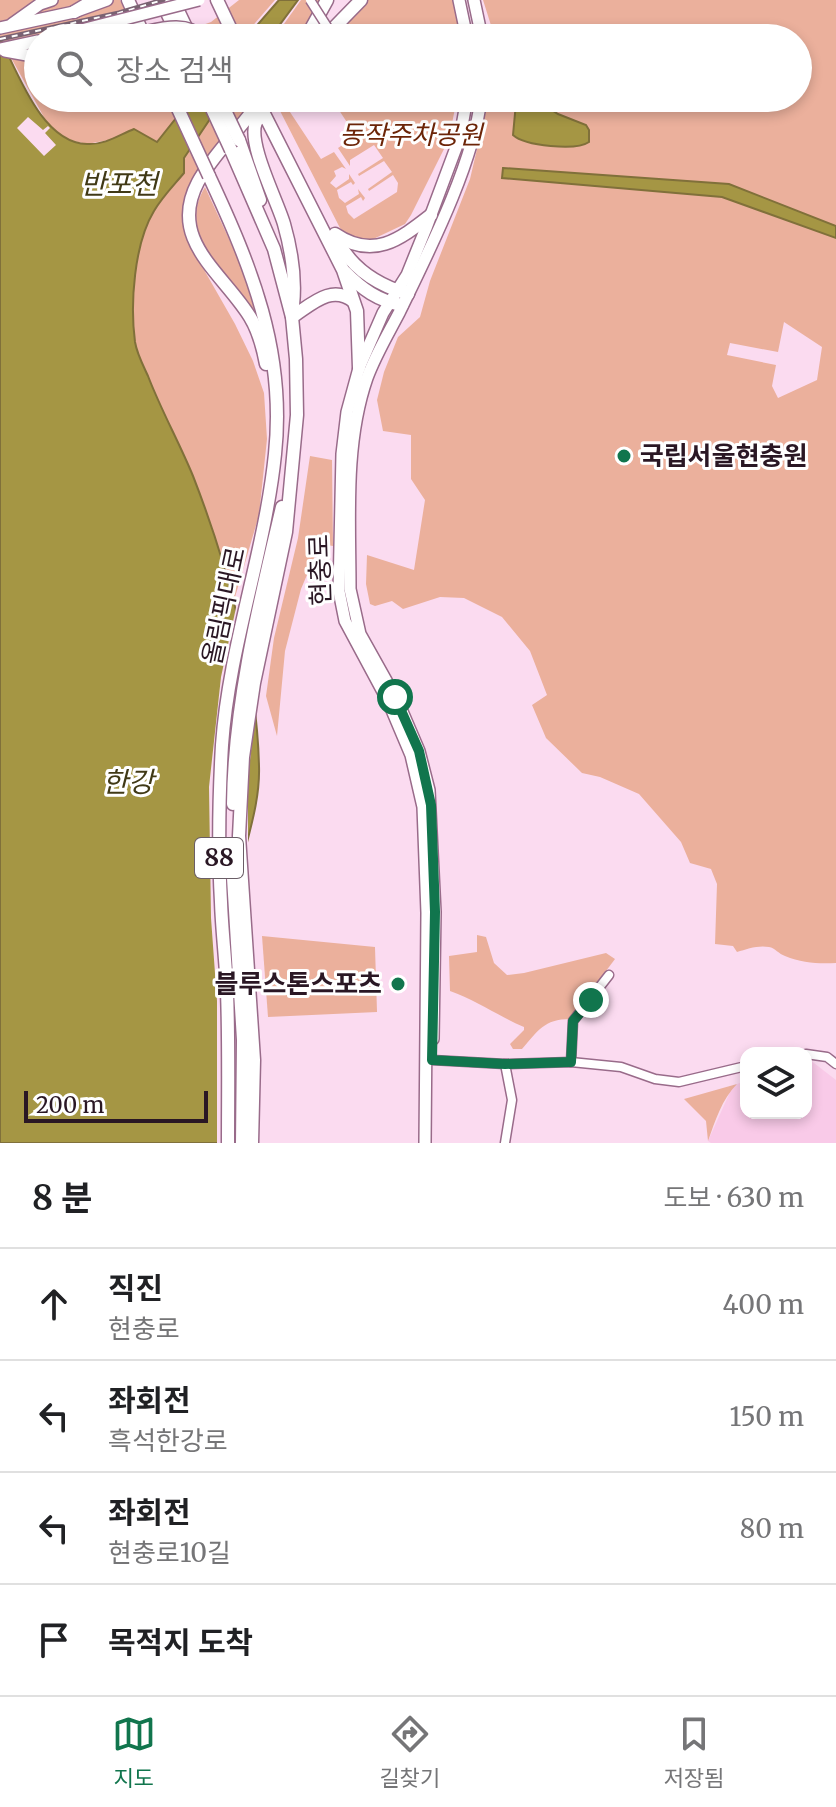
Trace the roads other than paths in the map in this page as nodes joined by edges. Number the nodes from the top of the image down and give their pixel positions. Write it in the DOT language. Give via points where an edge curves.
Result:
graph roads {
  1 [pos="52,0"];
  2 [pos="94,0"];
  3 [pos="107,0"];
  4 [pos="128,0"];
  5 [pos="161,0"];
  6 [pos="173,0"];
  7 [pos="199,0"];
  8 [pos="209,0"];
  9 [pos="310,0"];
  10 [pos="327,0"];
  11 [pos="361,0"];
  12 [pos="459,0"];
  13 [pos="474,0"];
  14 [pos="218,7"];
  15 [pos="74,12"];
  16 [pos="105,24"];
  17 [pos="133,24"];
  18 [pos="172,24"];
  19 [pos="184,24"];
  20 [pos="314,24"];
  21 [pos="322,24"];
  22 [pos="340,24"];
  23 [pos="464,24"];
  24 [pos="479,24"];
  25 [pos="5,27"];
  26 [pos="24,44"];
  27 [pos="0,50"];
  28 [pos="24,54"];
  29 [pos="179,112"];
  30 [pos="215,112"];
  31 [pos="224,112"];
  32 [pos="248,112"];
  33 [pos="252,112"];
  34 [pos="255,112"];
  35 [pos="272,112"];
  36 [pos="464,112"];
  37 [pos="478,112"];
  38 [pos="235,145"];
  39 [pos="431,215"];
  40 [pos="332,232"];
  41 [pos="343,270"];
  42 [pos="399,298"];
  43 [pos="353,302"];
  44 [pos="292,317"];
  45 [pos="359,368"];
  46 [pos="277,408"];
  47 [pos="271,582"];
  48 [pos="609,975"];
  49 [pos="812,1055"];
  50 [pos="432,1060"];
  51 [pos="571,1062"];
  52 [pos="505,1064"];
  53 [pos="836,1064"];
  54 [pos="740,1067"];
  55 [pos="228,1143"];
  56 [pos="242,1143"];
  57 [pos="252,1143"];
  58 [pos="425,1143"];
  59 [pos="432,1143"];
  60 [pos="505,1143"];
  1 -- 25 [label="main road"];
  2 -- 15 [label="highway"];
  3 -- 15 [label="main road"];
  4 -- 17 [label="highway"];
  5 -- 18 [label="highway"];
  6 -- 19 [label="highway"];
  7 -- 16 [label="main road, bridge"];
  8 -- 14 [label="highway"];
  9 -- 21 [label="street, bridge"];
  10 -- 20 [label="highway"];
  11 -- 22 [label="highway"];
  12 -- 23 [label="main road"];
  13 -- 24 [label="main road"];
  15 -- 25 [label="main road"];
  26 -- 27 [label="main road"];
  27 -- 28 [label="main road"];
  29 -- 46 [label="highway, 올림픽대로 / 88, bridge" via="257,290 268,328"];
  30 -- 38 [label="highway, 올림픽대로 / 88, bridge"];
  31 -- 38 [label="highway, 올림픽대로 / 88, bridge"];
  32 -- 46 [label="highway" via="199,180 190,201 190,226 196,247 252,320"];
  33 -- 44 [label="highway" via="254,137 296,276"];
  34 -- 41 [label="highway" via="290,165"];
  35 -- 40 [label="highway"];
  36 -- 39 [label="main road, 현충로"];
  37 -- 42 [label="main road, 현충로" via="458,179"];
  38 -- 44 [label="highway, 올림픽대로 / 88" via="274,249"];
  39 -- 40 [label="highway" via="404,235 367,248"];
  39 -- 42 [label="main road, 현충로"];
  40 -- 42 [label="highway" via="363,274"];
  41 -- 42 [label="highway" via="363,289"];
  41 -- 43 [label="highway"];
  42 -- 45 [label="main road, 현충로"];
  42 -- 50 [label="main road, 현충로" via="359,407 351,475 350,589 360,634 403,713 429,790 435,912"];
  43 -- 44 [label="highway" via="343,295 322,297"];
  43 -- 45 [label="highway"];
  44 -- 47 [label="highway, 올림픽대로 / 88" via="294,458 286,532"];
  45 -- 58 [label="main road, 현충로" via="342,454 339,591 345,621 389,703 421,791 427,913"];
  46 -- 55 [label="highway, 올림픽대로 / 88" via="275,452 222,742 220,900 227,991"];
  47 -- 56 [label="highway, 올림픽대로 / 88" via="246,673 233,788"];
  47 -- 57 [label="highway, 올림픽대로 / 88" via="243,757 239,836 254,1060"];
  48 -- 51 [label="street" via="573,1021"];
  49 -- 53 [label="street"];
  50 -- 52 [label="street"];
  50 -- 59 [label="main road, 현충로"];
  51 -- 52 [label="street"];
  51 -- 54 [label="street" via="621,1067 679,1082"];
  52 -- 60 [label="street" via="512,1100"];
}
